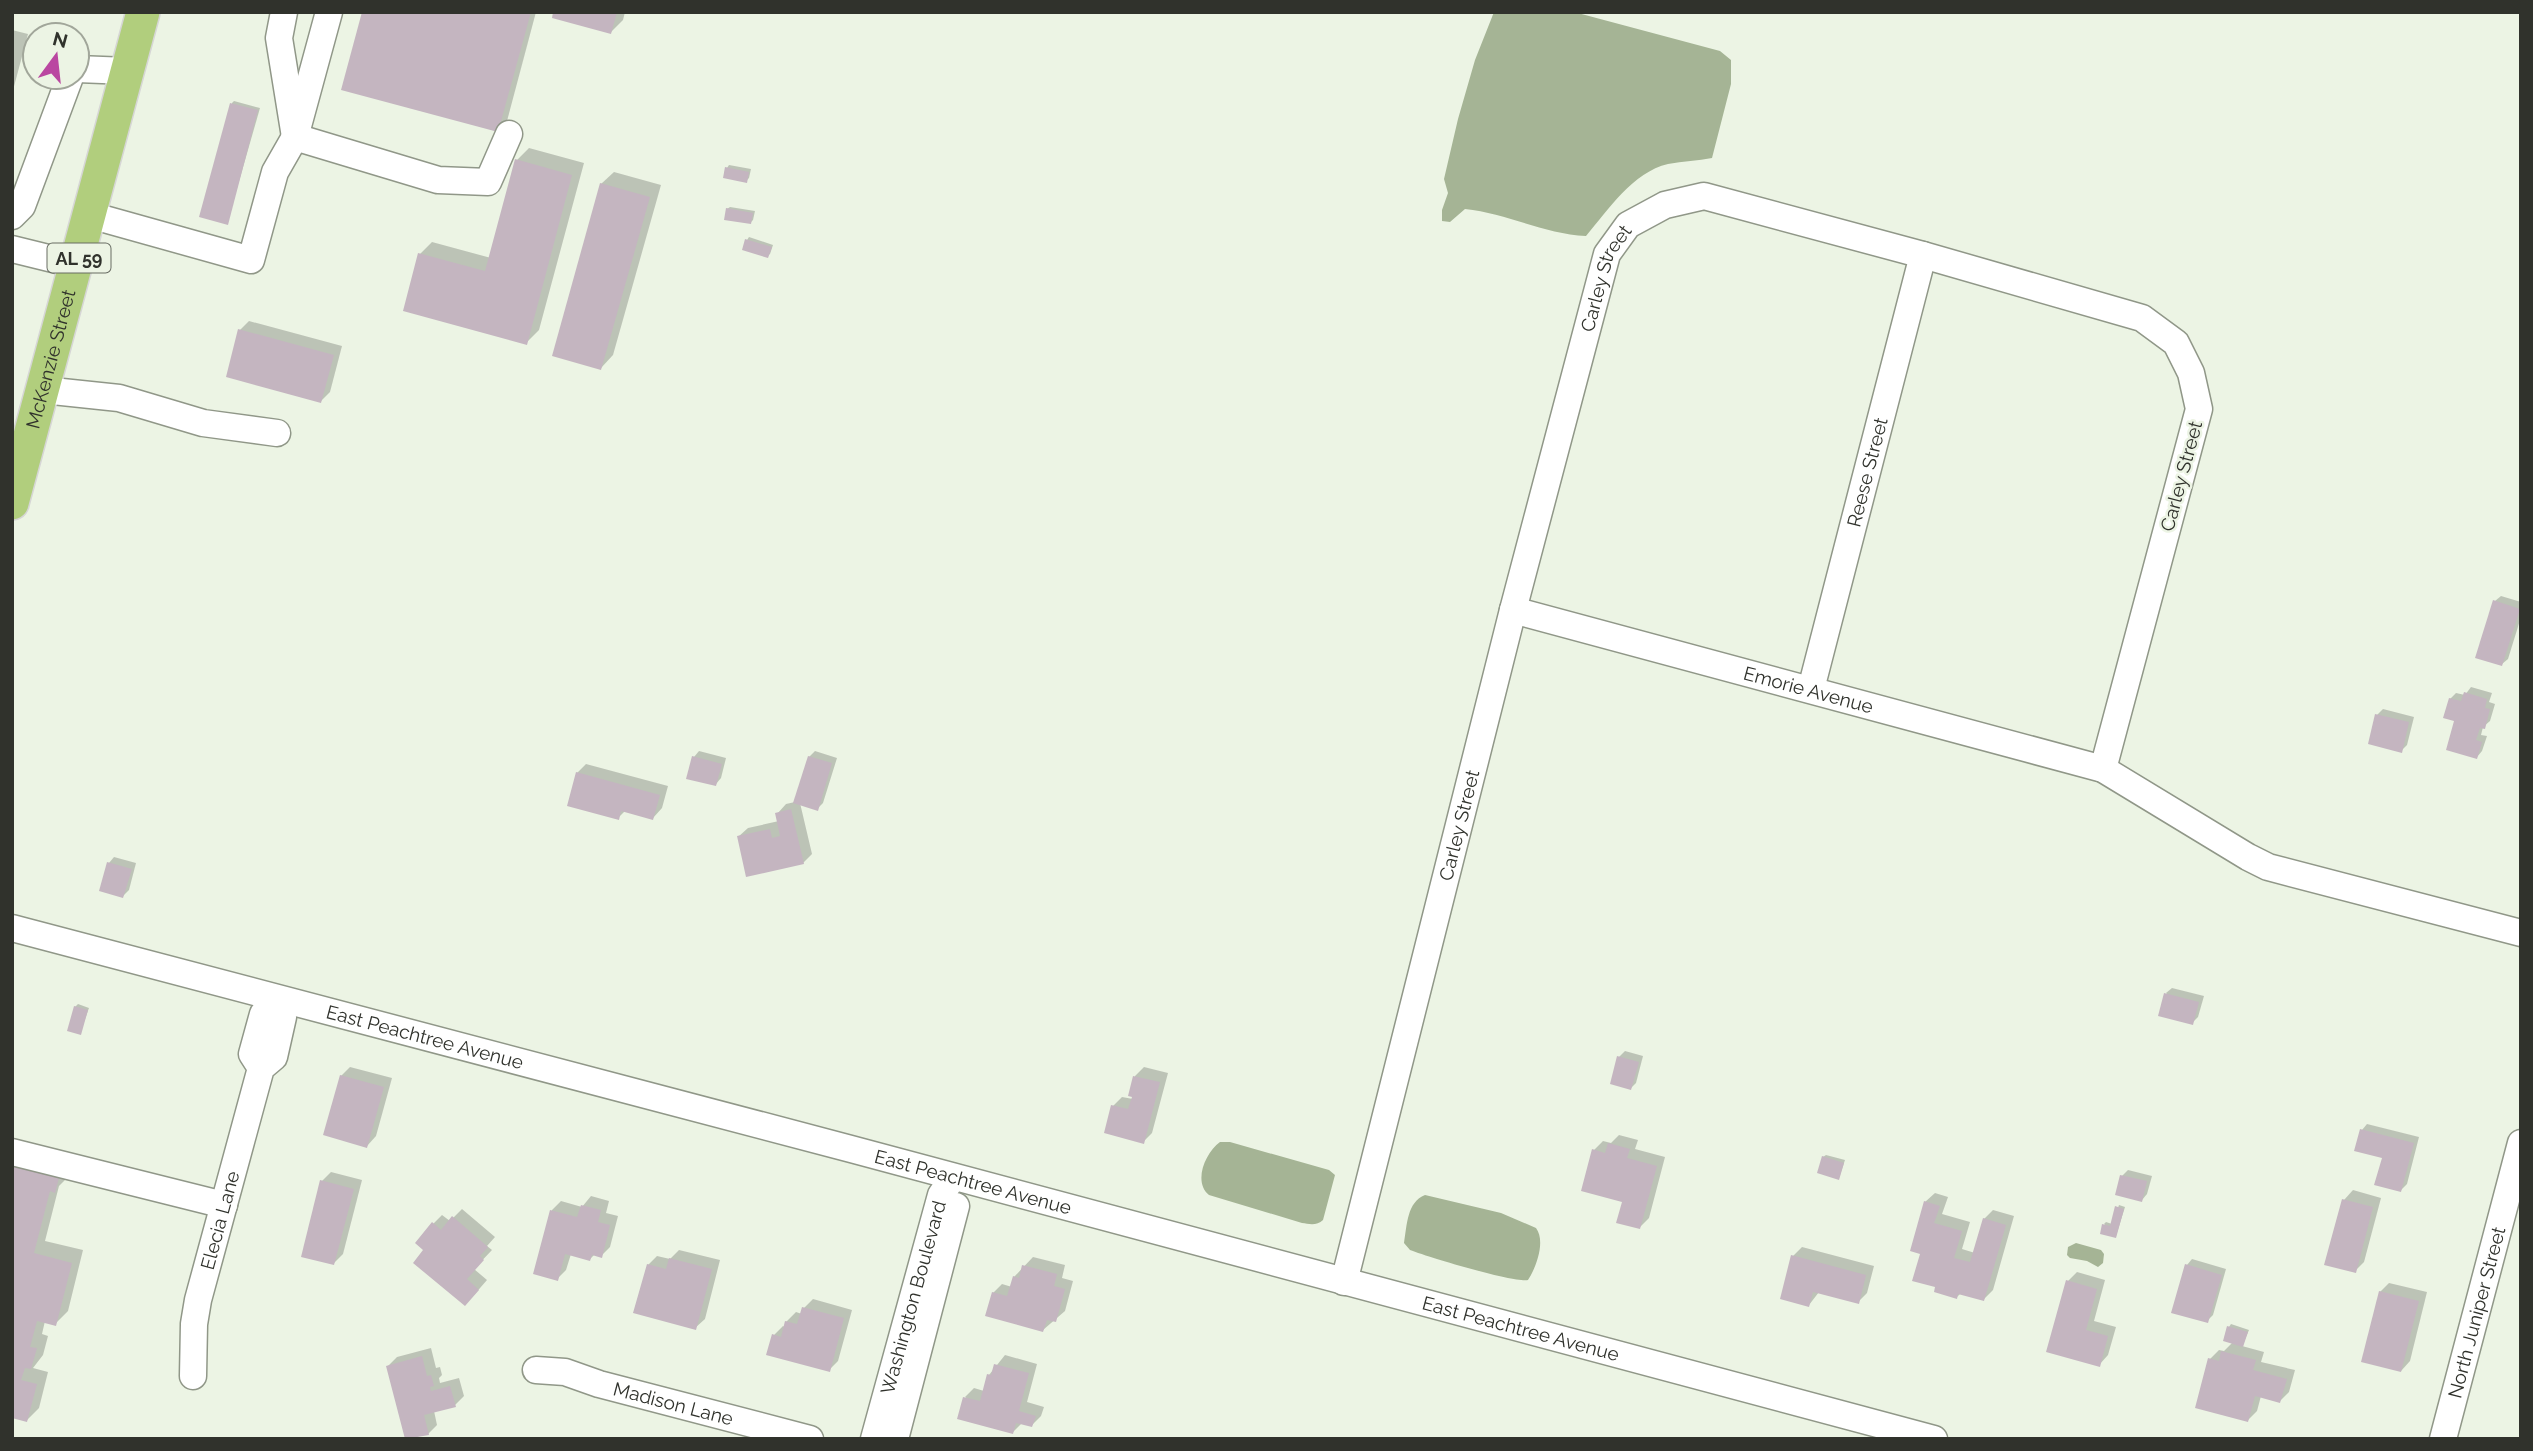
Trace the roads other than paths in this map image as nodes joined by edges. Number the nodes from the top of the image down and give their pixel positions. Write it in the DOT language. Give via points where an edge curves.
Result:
graph roads {
  1 [pos="144,12"];
  2 [pos="284,12"];
  3 [pos="329,12"];
  4 [pos="91,70"];
  5 [pos="128,71"];
  6 [pos="65,91"];
  7 [pos="509,134"];
  8 [pos="295,137"];
  9 [pos="90,215"];
  10 [pos="12,216"];
  11 [pos="12,249"];
  12 [pos="1923,254"];
  13 [pos="77,265"];
  14 [pos="43,390"];
  15 [pos="277,433"];
  16 [pos="12,503"];
  17 [pos="1513,610"];
  18 [pos="1811,689"];
  19 [pos="2103,769"];
  20 [pos="12,928"];
  21 [pos="2521,933"];
  22 [pos="278,999"];
  23 [pos="2521,1143"];
  24 [pos="12,1152"];
  25 [pos="953,1177"];
  26 [pos="224,1205"];
  27 [pos="1344,1282"];
  28 [pos="536,1370"];
  29 [pos="193,1376"];
  30 [pos="810,1439"];
  31 [pos="874,1439"];
  32 [pos="895,1439"];
  33 [pos="1934,1439"];
  34 [pos="2443,1439"];
  1 -- 5 [label="main road, McKenzie Street / AL 59"];
  2 -- 8 [label="street" via="279,38"];
  3 -- 8 [label="street"];
  4 -- 5 [label="street"];
  5 -- 9 [label="main road, McKenzie Street / AL 59"];
  6 -- 10 [label="street" via="22,206"];
  7 -- 8 [label="street" via="488,182 438,180"];
  8 -- 9 [label="street" via="275,172 251,260"];
  9 -- 13 [label="main road, McKenzie Street / AL 59"];
  11 -- 13 [label="street"];
  12 -- 17 [label="street, Carley Street" via="1704,196 1665,205 1629,225 1607,254"];
  12 -- 18 [label="street, Reese Street"];
  12 -- 19 [label="street, Carley Street" via="2142,318 2176,343 2191,373 2199,408"];
  13 -- 14 [label="main road, McKenzie Street / AL 59"];
  14 -- 15 [label="street" via="119,398 202,423"];
  14 -- 16 [label="main road, McKenzie Street / AL 59"];
  17 -- 18 [label="street, Emorie Avenue"];
  17 -- 27 [label="street, Carley Street"];
  18 -- 19 [label="street, Emorie Avenue"];
  19 -- 21 [label="street, Emorie Avenue" via="2268,867"];
  20 -- 22 [label="street, East Peachtree Avenue"];
  22 -- 25 [label="street, East Peachtree Avenue"];
  22 -- 26 [label="street, Elecia Lane" via="263,1014 252,1054 261,1068"];
  23 -- 34 [label="street, North Juniper Street"];
  24 -- 26 [label="street"];
  25 -- 27 [label="street, East Peachtree Avenue"];
  25 -- 31 [label="street, Washington Boulevard" via="941,1195"];
  25 -- 32 [label="street, Washington Boulevard" via="958,1199"];
  26 -- 29 [label="street, Elecia Lane" via="198,1300"];
  27 -- 33 [label="street, East Peachtree Avenue"];
  28 -- 30 [label="street, Madison Lane" via="565,1372"];
}
